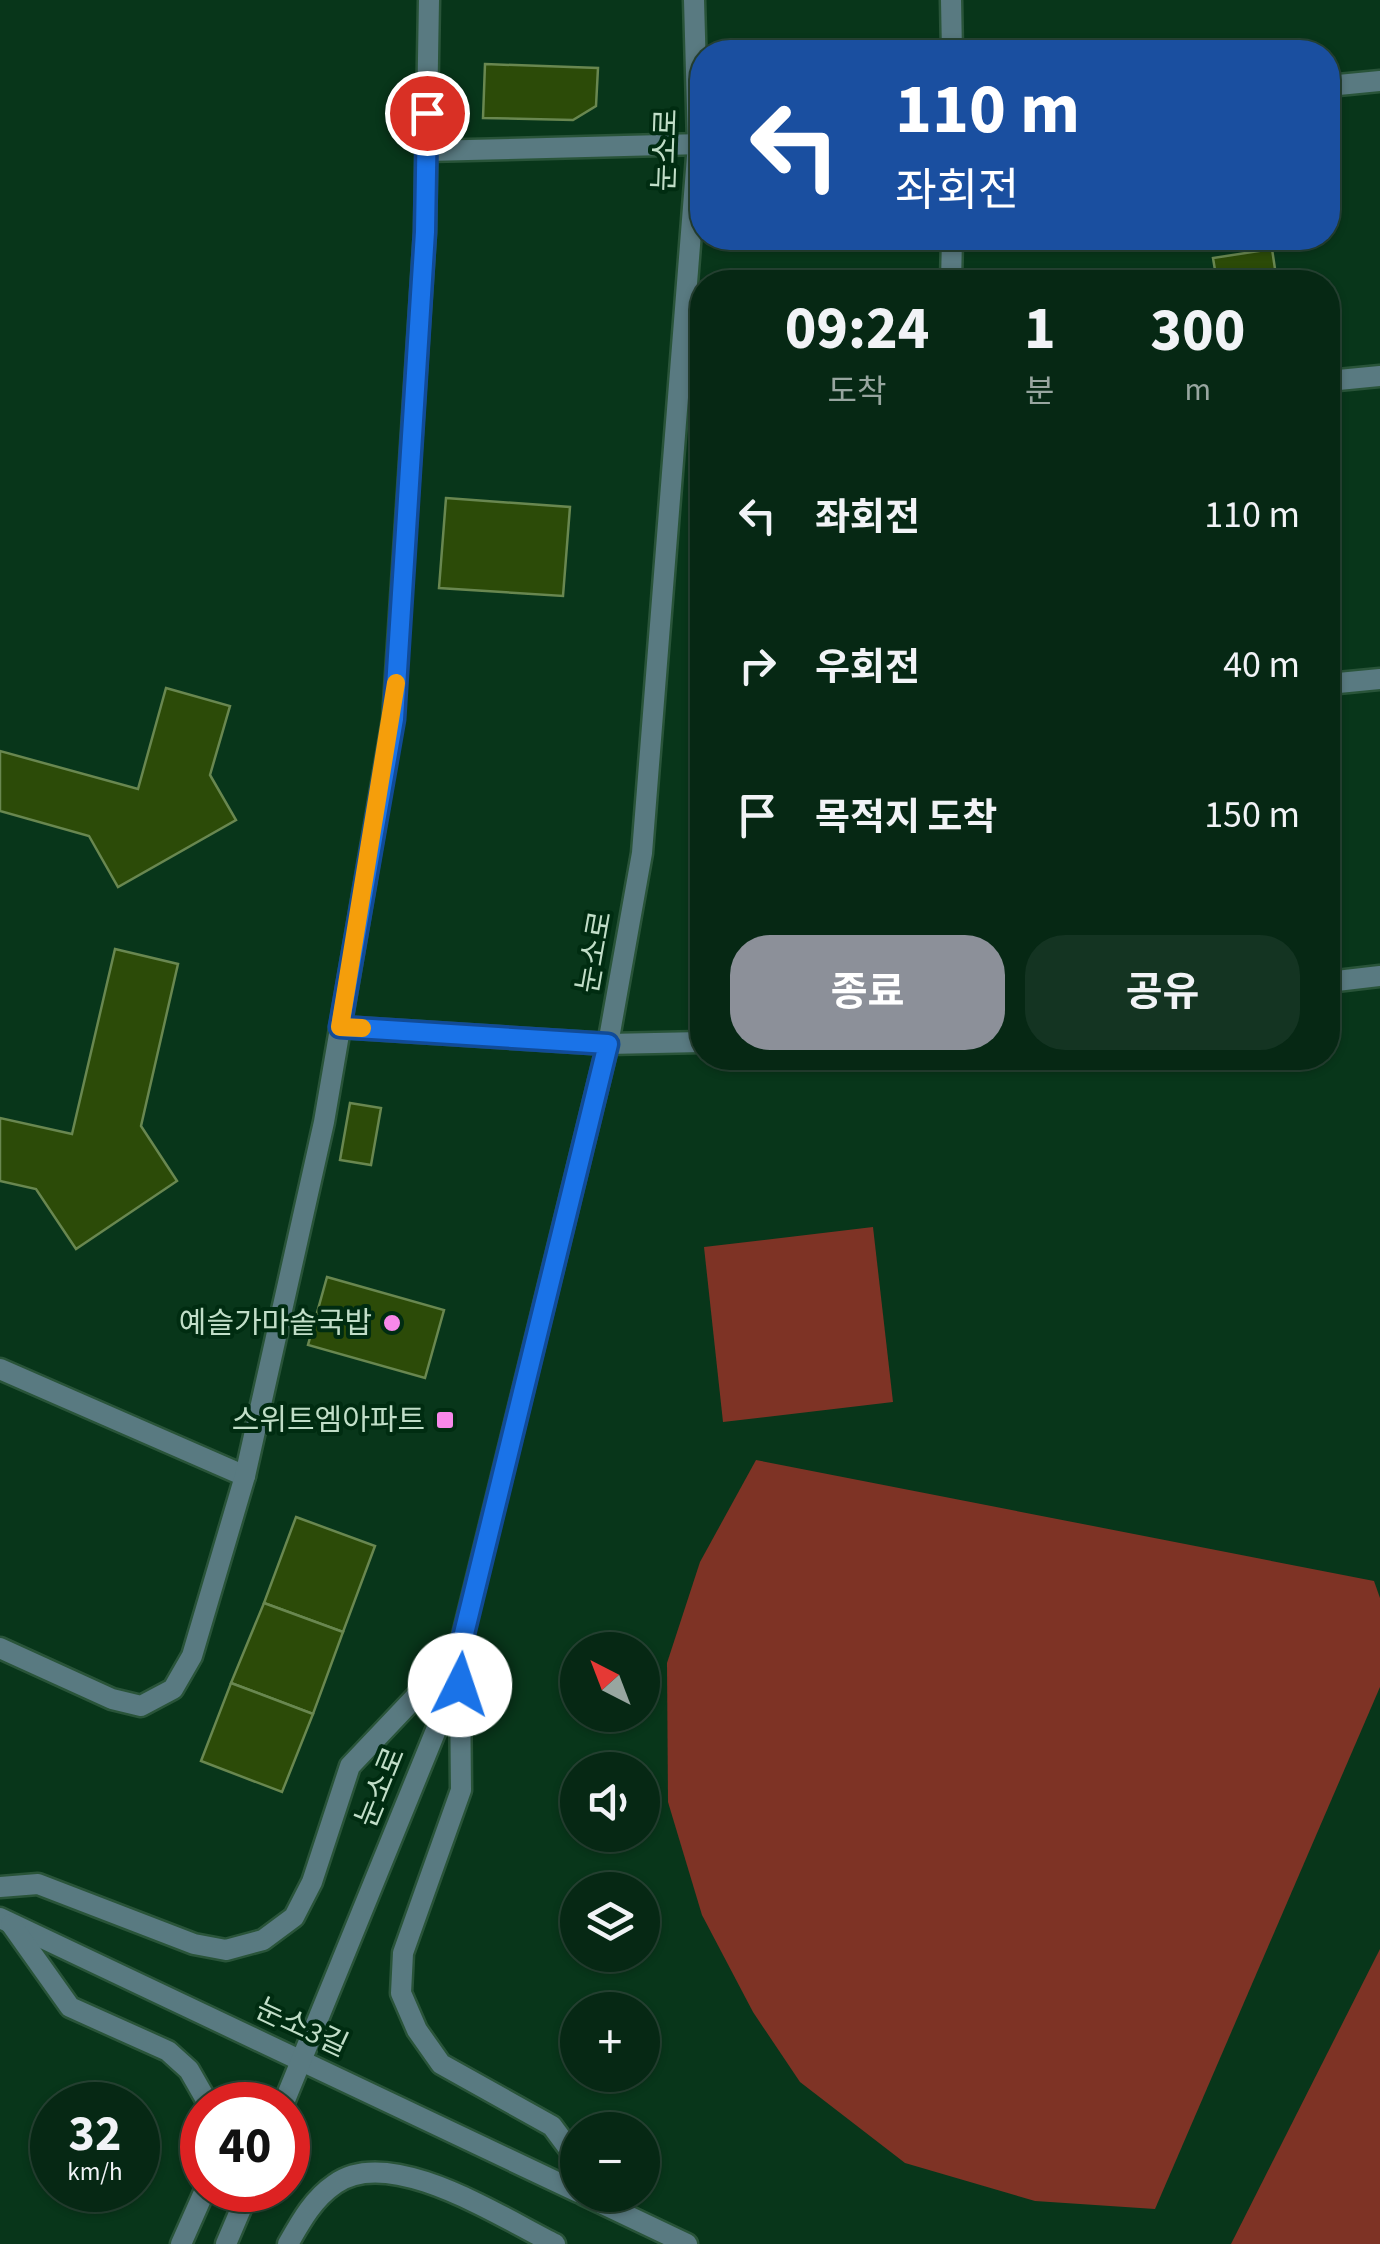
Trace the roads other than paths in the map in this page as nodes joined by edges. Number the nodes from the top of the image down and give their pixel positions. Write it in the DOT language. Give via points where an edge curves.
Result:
graph roads {
  1 [pos="429,0"];
  2 [pos="694,0"];
  3 [pos="951,0"];
  4 [pos="696,40"];
  5 [pos="952,40"];
  6 [pos="1380,81"];
  7 [pos="1340,85"];
  8 [pos="690,144"];
  9 [pos="426,151"];
  10 [pos="691,250"];
  11 [pos="1380,376"];
  12 [pos="1340,380"];
  13 [pos="1380,680"];
  14 [pos="1340,683"];
  15 [pos="1380,976"];
  16 [pos="1340,981"];
  17 [pos="340,1027"];
  18 [pos="690,1042"];
  19 [pos="608,1044"];
  20 [pos="0,1369"];
  21 [pos="245,1476"];
  22 [pos="0,1648"];
  23 [pos="460,1650"];
  24 [pos="0,1887"];
  25 [pos="5,1920"];
  26 [pos="302,2060"];
  27 [pos="195,2082"];
  28 [pos="293,2082"];
  29 [pos="560,2137"];
  30 [pos="560,2183"];
  31 [pos="196,2212"];
  32 [pos="239,2212"];
  33 [pos="626,2212"];
  34 [pos="181,2244"];
  35 [pos="226,2244"];
  36 [pos="288,2244"];
  37 [pos="555,2244"];
  38 [pos="688,2244"];
  1 -- 9 [label="street"];
  2 -- 4 [label="street, 눈소로"];
  3 -- 5 [label="street"];
  6 -- 7 [label="street"];
  8 -- 9 [label="street"];
  9 -- 17 [label="street" via="394,719"];
  10 -- 19 [label="street, 눈소로" via="642,853"];
  11 -- 12 [label="street"];
  13 -- 14 [label="street"];
  15 -- 16 [label="street"];
  17 -- 19 [label="street"];
  17 -- 21 [label="street"];
  18 -- 19 [label="street"];
  19 -- 23 [label="street, 눈소로"];
  20 -- 21 [label="street"];
  21 -- 22 [label="street" via="192,1656 174,1689 141,1706"];
  23 -- 24 [label="street" via="350,1766 312,1882 294,1916 263,1940 226,1950 194,1944 38,1884"];
  23 -- 26 [label="street, 눈소로" via="445,1708"];
  23 -- 29 [label="street" via="461,1790 403,1953 400,1993 441,2064 552,2126"];
  25 -- 26 [label="street, 눈소3길"];
  25 -- 27 [label="street" via="70,2007 168,2051"];
  26 -- 28 [label="street, 눈소로"];
  26 -- 30 [label="street, 눈소3길"];
  31 -- 34 [label="street"];
  32 -- 35 [label="street"];
  33 -- 38 [label="street"];
  36 -- 37 [label="street" via="311,2204 338,2181 376,2170 420,2178"];
}
